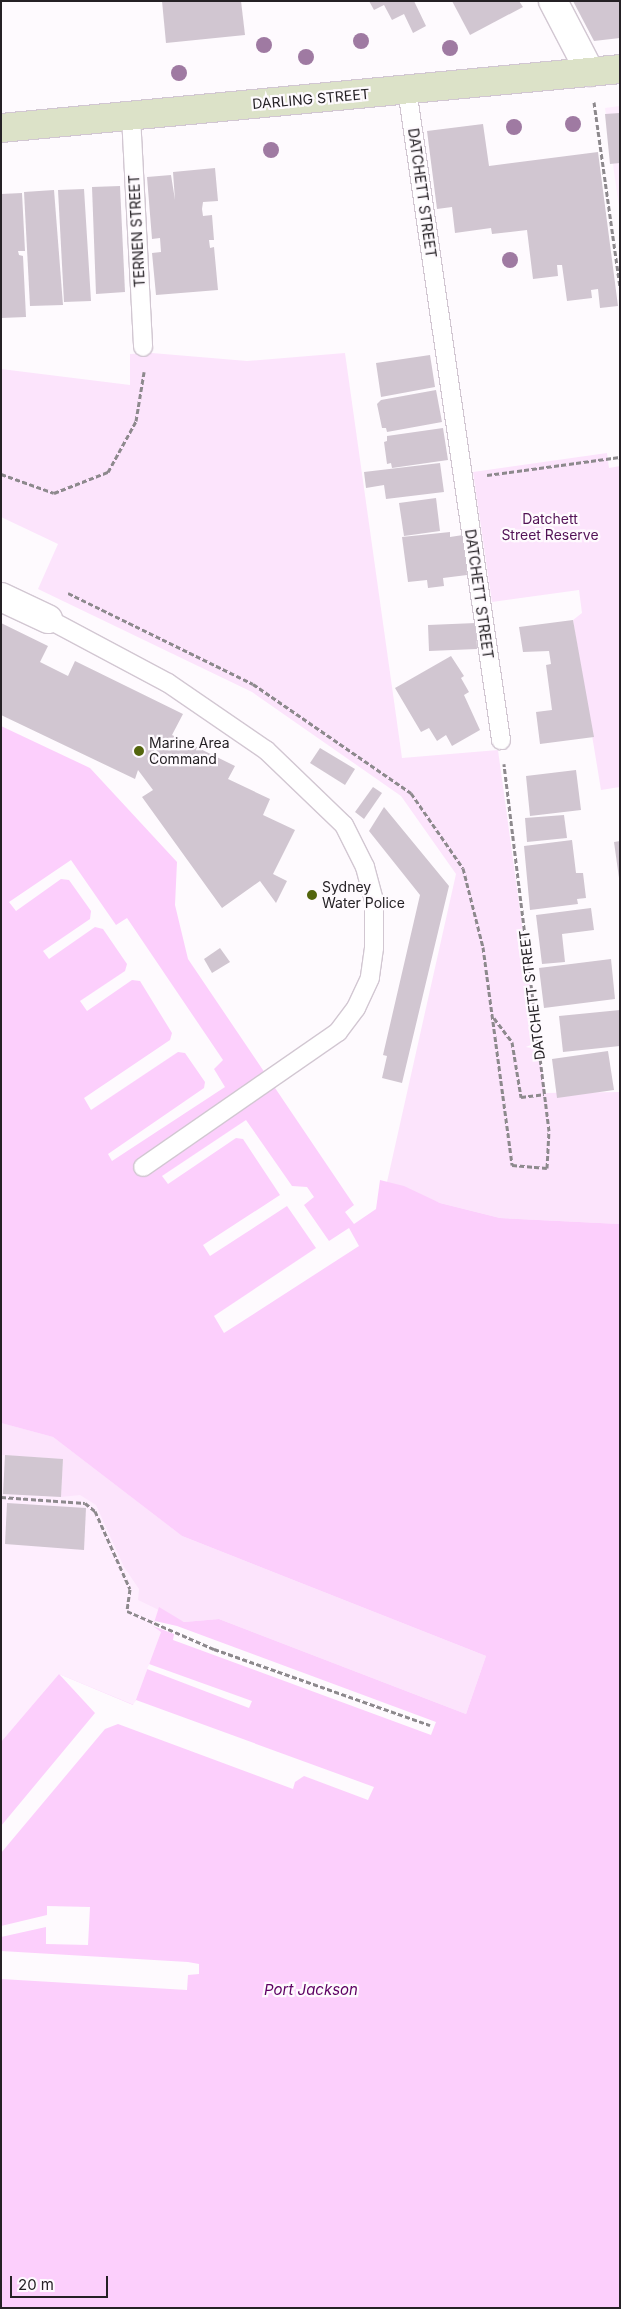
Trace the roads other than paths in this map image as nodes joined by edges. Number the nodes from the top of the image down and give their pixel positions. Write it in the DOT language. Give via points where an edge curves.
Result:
graph roads {
  1 [pos="553,1"];
  2 [pos="620,69"];
  3 [pos="590,72"];
  4 [pos="406,89"];
  5 [pos="131,116"];
  6 [pos="1,128"];
  7 [pos="143,347"];
  8 [pos="1,597"];
  9 [pos="48,619"];
  10 [pos="501,740"];
  11 [pos="143,1166"];
  1 -- 3 [label="street"];
  2 -- 3 [label="street, DARLING STREET"];
  3 -- 4 [label="street, DARLING STREET"];
  4 -- 5 [label="street, DARLING STREET"];
  4 -- 10 [label="lane, DATCHETT STREET"];
  5 -- 6 [label="street, DARLING STREET"];
  5 -- 7 [label="lane, TERNEN STREET"];
  8 -- 9 [label="street"];
  9 -- 11 [label="lane" via="168,683 266,750 344,826 365,867 374,902 370,978 356,1008 338,1032"];
}
